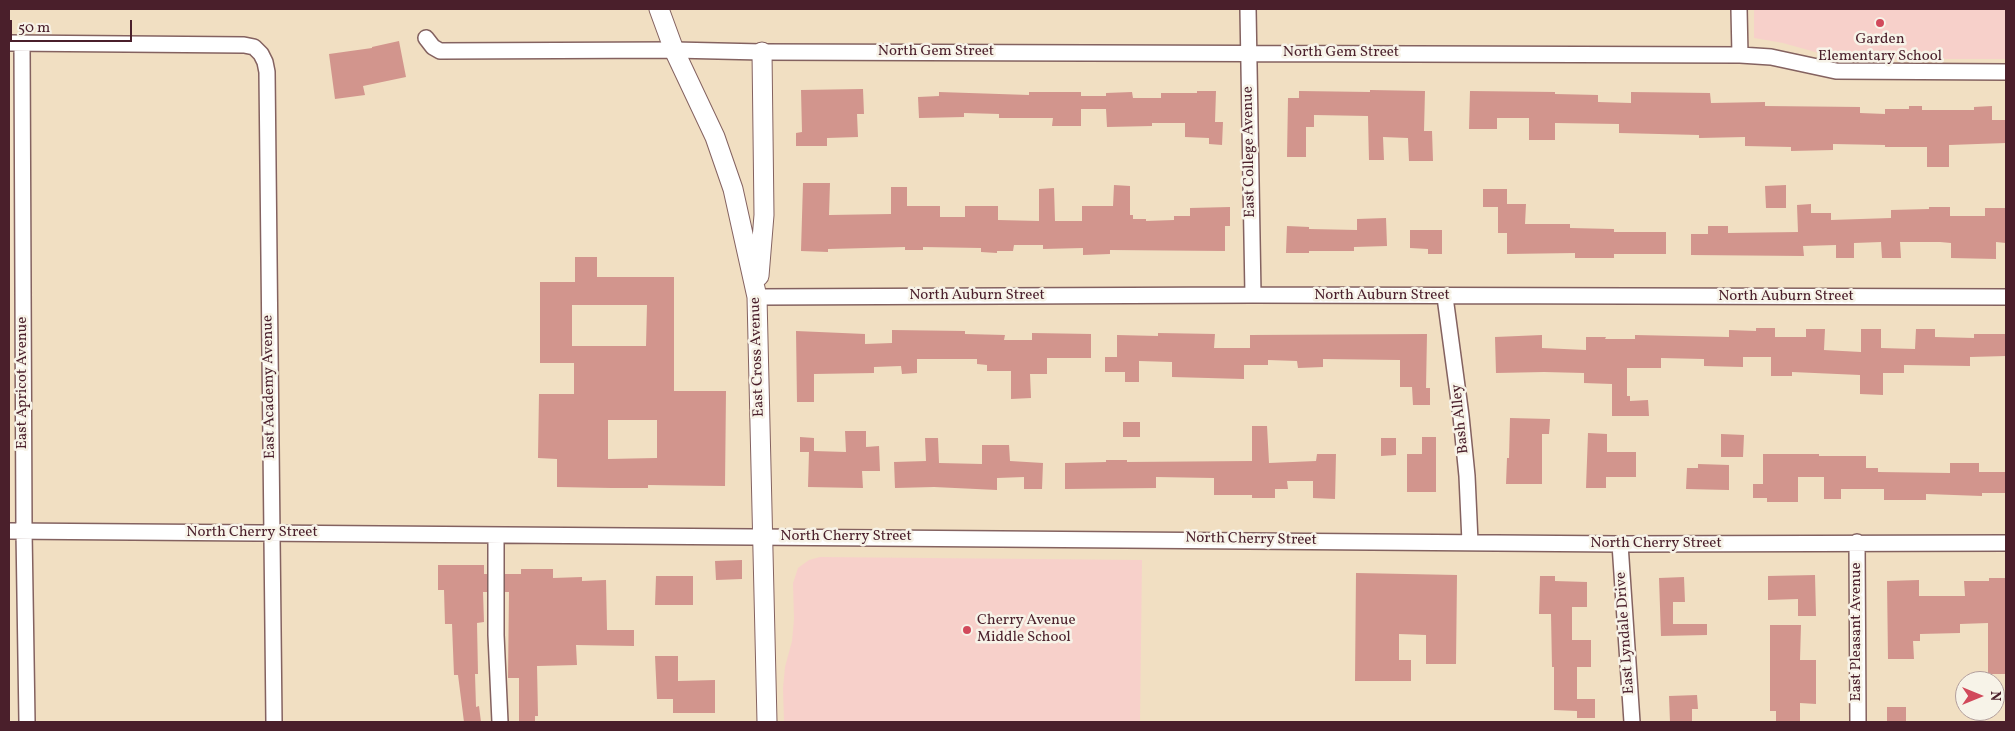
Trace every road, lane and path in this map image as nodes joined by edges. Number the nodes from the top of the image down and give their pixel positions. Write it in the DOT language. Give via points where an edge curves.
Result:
graph roads {
  1 [pos="659,9"];
  2 [pos="1248,9"];
  3 [pos="1739,9"];
  4 [pos="426,38"];
  5 [pos="15,43"];
  6 [pos="674,50"];
  7 [pos="762,52"];
  8 [pos="1248,53"];
  9 [pos="1740,55"];
  10 [pos="2006,72"];
  11 [pos="1253,295"];
  12 [pos="757,297"];
  13 [pos="1446,297"];
  14 [pos="2006,297"];
  15 [pos="16,531"];
  16 [pos="271,533"];
  17 [pos="496,534"];
  18 [pos="764,536"];
  19 [pos="1470,542"];
  20 [pos="1857,542"];
  21 [pos="2006,543"];
  22 [pos="1620,544"];
  23 [pos="27,722"];
  24 [pos="274,722"];
  25 [pos="500,722"];
  26 [pos="767,722"];
  27 [pos="1632,722"];
  28 [pos="1858,722"];
  1 -- 6 [label="street, East Cross Avenue"];
  2 -- 8 [label="street, East College Avenue"];
  3 -- 9 [label="street"];
  4 -- 6 [label="street, North Gem Street" via="440,51"];
  5 -- 15 [label="street, East Apricot Avenue"];
  5 -- 16 [label="street, East Academy Avenue" via="244,45 254,47 261,54 267,72"];
  6 -- 7 [label="street, North Gem Street"];
  6 -- 12 [label="street, East Cross Avenue" via="715,137 734,189"];
  7 -- 8 [label="street, North Gem Street"];
  7 -- 12 [label="street" via="764,215"];
  8 -- 9 [label="street, North Gem Street"];
  8 -- 11 [label="street, East College Avenue"];
  9 -- 10 [label="street, North Gem Street" via="1771,57 1836,71"];
  11 -- 12 [label="street, North Auburn Street"];
  11 -- 13 [label="street, North Auburn Street"];
  12 -- 18 [label="street, East Cross Avenue"];
  13 -- 14 [label="street, North Auburn Street"];
  13 -- 19 [label="street, Bash Alley" via="1464,442"];
  15 -- 16 [label="street, North Cherry Street"];
  15 -- 23 [label="street, East Apricot Avenue"];
  16 -- 17 [label="street, North Cherry Street"];
  16 -- 24 [label="street, East Academy Avenue"];
  17 -- 18 [label="street, North Cherry Street"];
  17 -- 25 [label="street"];
  18 -- 19 [label="street, North Cherry Street"];
  18 -- 26 [label="street, East Cross Avenue"];
  19 -- 22 [label="street, North Cherry Street"];
  20 -- 21 [label="street, North Cherry Street"];
  20 -- 22 [label="street, North Cherry Street" via="1800,545"];
  20 -- 28 [label="street, East Pleasant Avenue"];
  22 -- 27 [label="street, East Lyndale Drive"];
}
